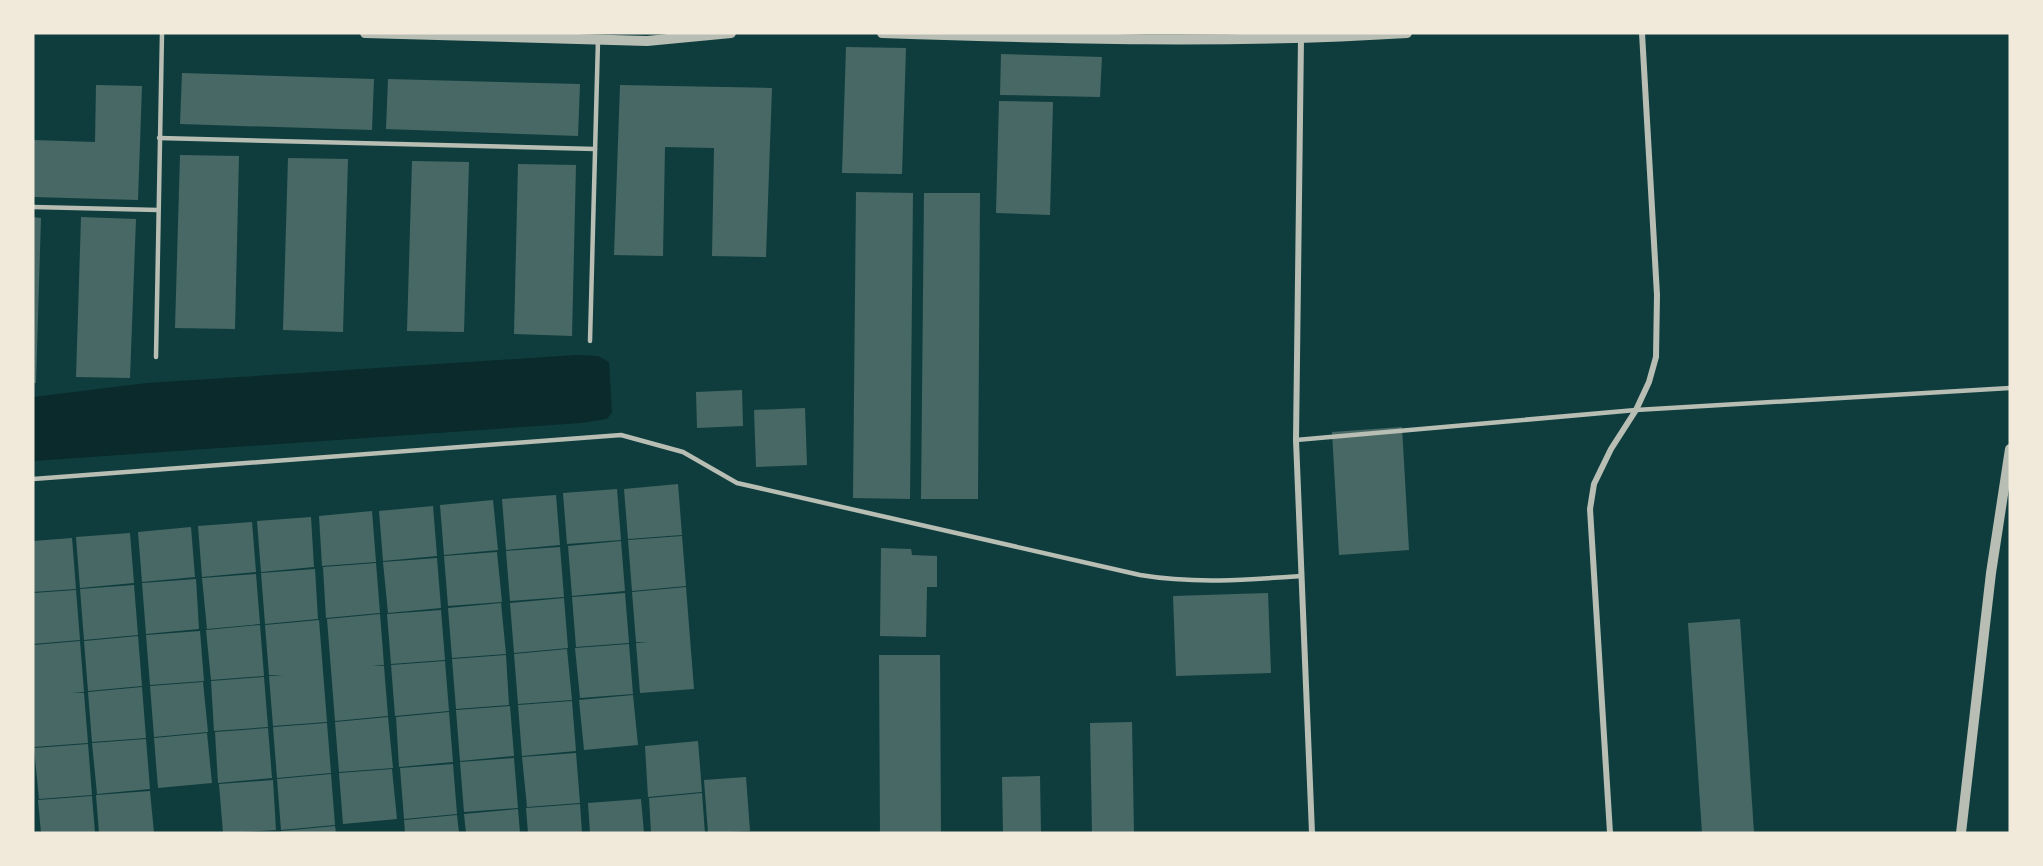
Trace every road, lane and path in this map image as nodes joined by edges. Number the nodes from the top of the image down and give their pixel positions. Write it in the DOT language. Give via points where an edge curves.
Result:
graph roads {
  1 [pos="162,33"];
  2 [pos="365,33"];
  3 [pos="731,33"];
  4 [pos="882,33"];
  5 [pos="1407,33"];
  6 [pos="1642,33"];
  7 [pos="1308,36"];
  8 [pos="625,37"];
  9 [pos="598,40"];
  10 [pos="159,138"];
  11 [pos="595,148"];
  12 [pos="33,207"];
  13 [pos="158,210"];
  14 [pos="590,341"];
  15 [pos="156,357"];
  16 [pos="2010,388"];
  17 [pos="1636,410"];
  18 [pos="1296,440"];
  19 [pos="2010,449"];
  20 [pos="33,479"];
  21 [pos="1300,576"];
  22 [pos="1312,833"];
  23 [pos="1610,833"];
  24 [pos="1961,833"];
  1 -- 10 [label="lane"];
  2 -- 9 [label="street"];
  3 -- 8 [label="street" via="647,41"];
  4 -- 7 [label="street" via="1105,41"];
  5 -- 7 [label="street"];
  6 -- 17 [label="street" via="1657,295 1656,357"];
  7 -- 18 [label="street"];
  8 -- 9 [label="street"];
  9 -- 11 [label="lane"];
  10 -- 11 [label="lane"];
  10 -- 13 [label="lane"];
  11 -- 14 [label="lane"];
  12 -- 13 [label="lane"];
  13 -- 15 [label="lane"];
  16 -- 17 [label="lane"];
  17 -- 18 [label="lane"];
  17 -- 23 [label="street" via="1594,484 1590,509"];
  18 -- 21 [label="street"];
  19 -- 24 [label="street" via="1991,573"];
  20 -- 21 [label="lane" via="621,435 683,452 737,483 1140,575 1208,582"];
  21 -- 22 [label="street"];
}
